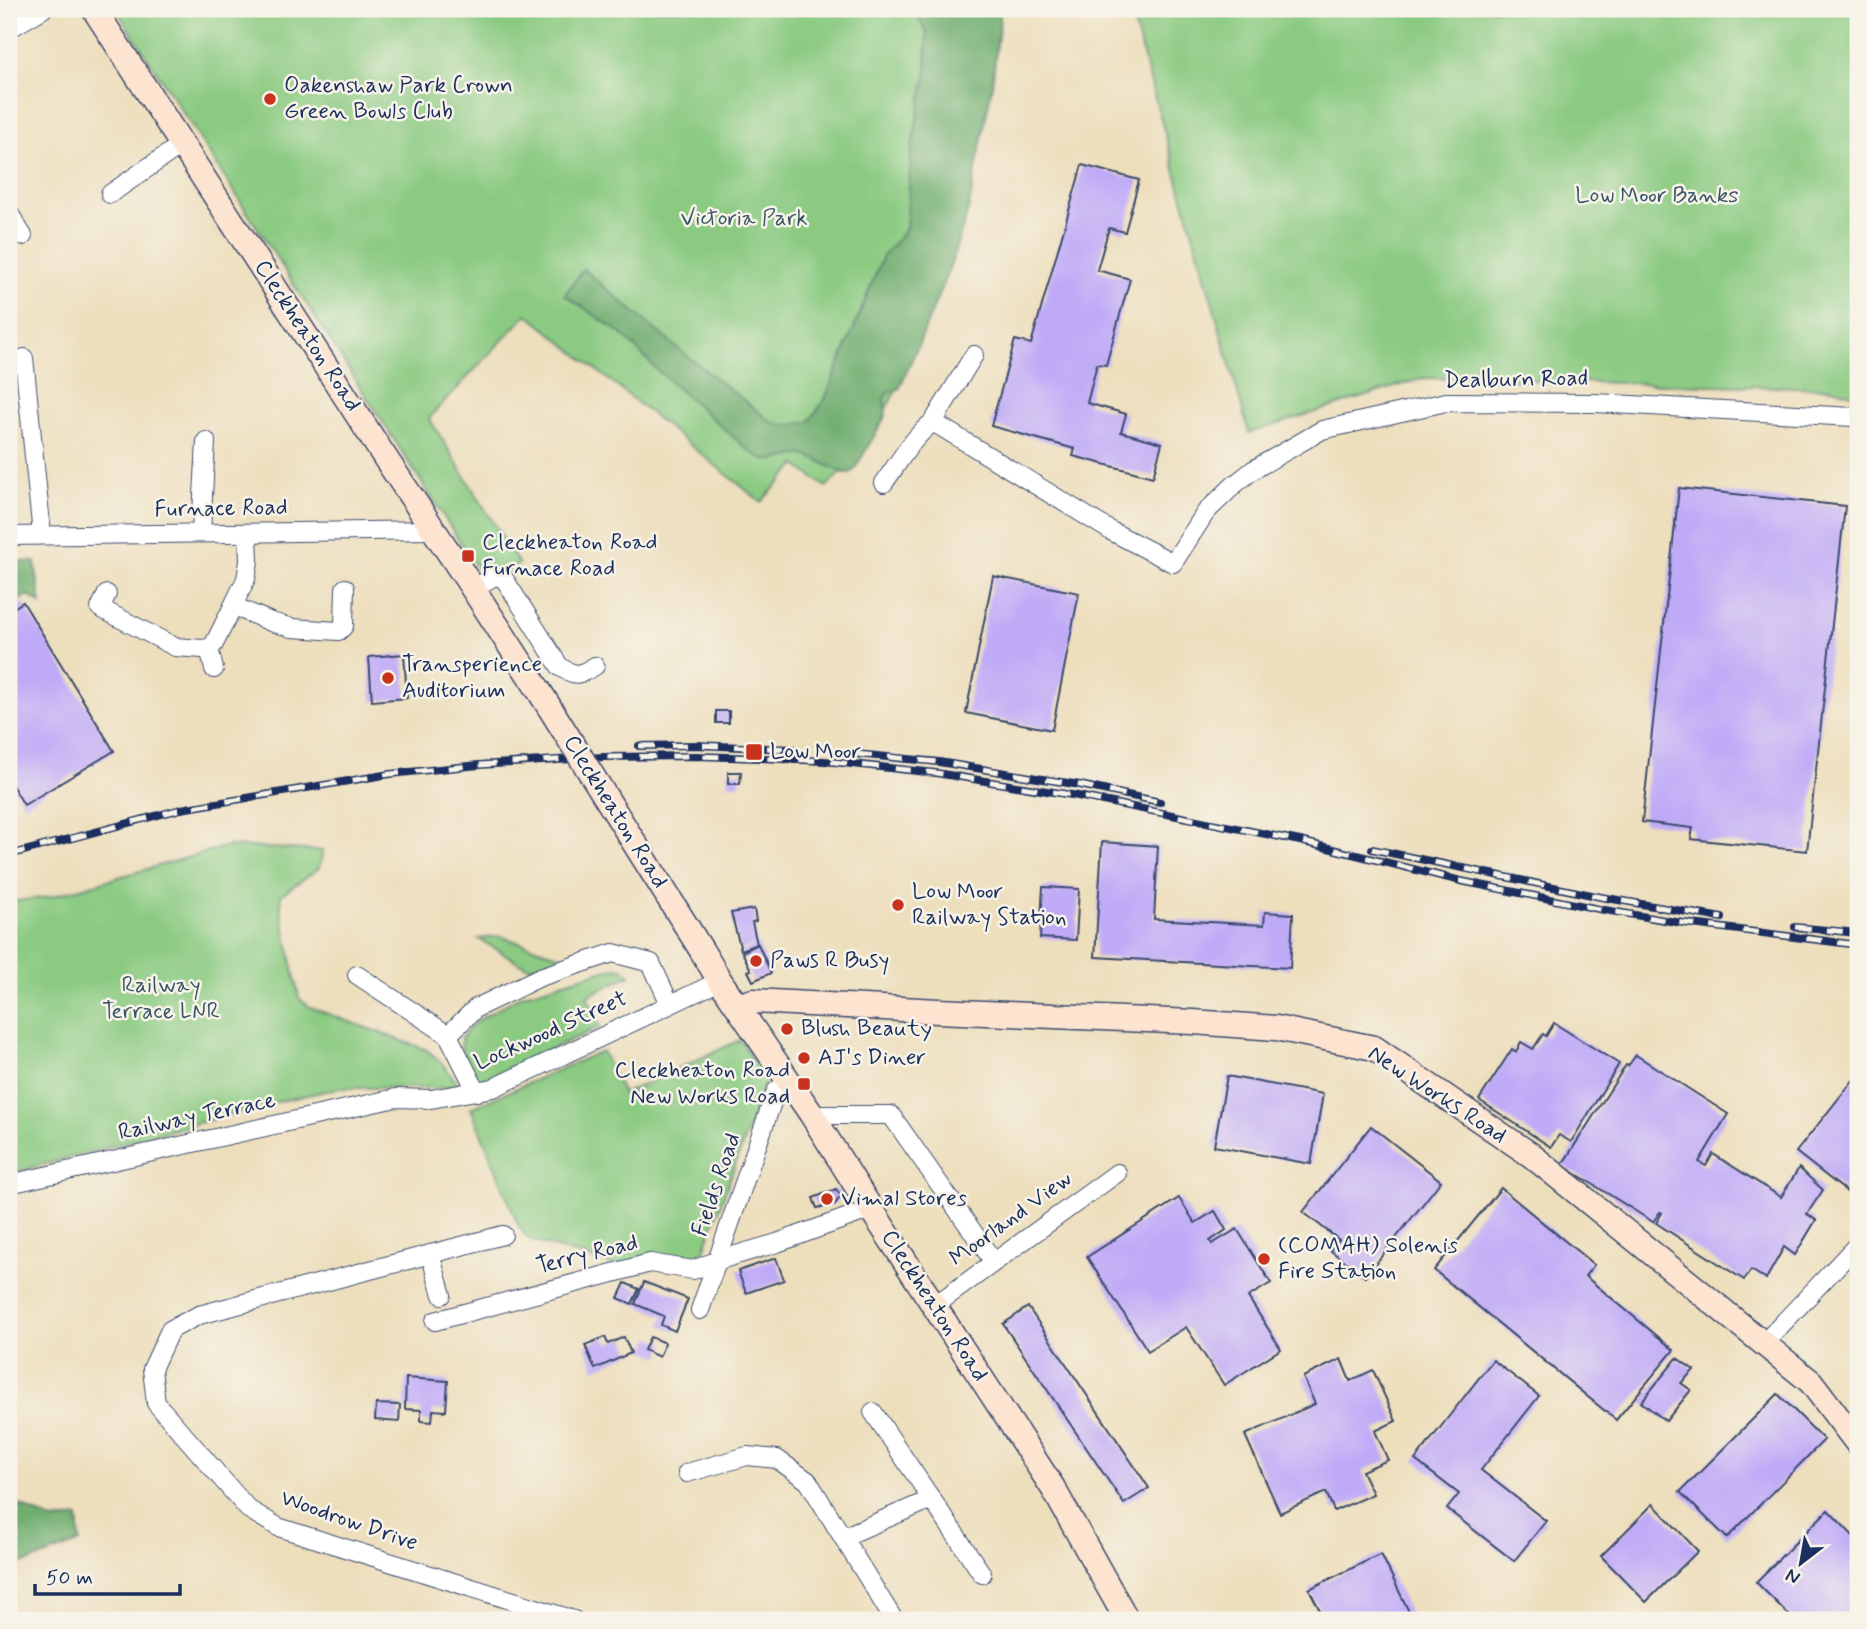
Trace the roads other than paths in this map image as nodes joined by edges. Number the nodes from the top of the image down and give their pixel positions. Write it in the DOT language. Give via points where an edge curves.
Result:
graph roads {
  1 [pos="43,9"];
  2 [pos="94,9"];
  3 [pos="9,29"];
  4 [pos="182,144"];
  5 [pos="110,194"];
  6 [pos="9,213"];
  7 [pos="23,236"];
  8 [pos="974,355"];
  9 [pos="24,358"];
  10 [pos="1858,419"];
  11 [pos="933,422"];
  12 [pos="206,441"];
  13 [pos="884,483"];
  14 [pos="434,530"];
  15 [pos="201,533"];
  16 [pos="248,533"];
  17 [pos="42,535"];
  18 [pos="9,536"];
  19 [pos="345,588"];
  20 [pos="473,589"];
  21 [pos="107,594"];
  22 [pos="233,606"];
  23 [pos="209,649"];
  24 [pos="595,666"];
  25 [pos="214,669"];
  26 [pos="357,975"];
  27 [pos="720,981"];
  28 [pos="670,1004"];
  29 [pos="737,1006"];
  30 [pos="448,1035"];
  31 [pos="788,1082"];
  32 [pos="477,1092"];
  33 [pos="396,1098"];
  34 [pos="812,1115"];
  35 [pos="1117,1173"];
  36 [pos="9,1184"];
  37 [pos="871,1209"];
  38 [pos="503,1235"];
  39 [pos="1858,1244"];
  40 [pos="430,1254"];
  41 [pos="716,1261"];
  42 [pos="994,1262"];
  43 [pos="442,1295"];
  44 [pos="934,1306"];
  45 [pos="700,1310"];
  46 [pos="435,1321"];
  47 [pos="1763,1343"];
  48 [pos="873,1412"];
  49 [pos="1858,1444"];
  50 [pos="687,1473"];
  51 [pos="932,1499"];
  52 [pos="843,1537"];
  53 [pos="982,1574"];
  54 [pos="574,1620"];
  55 [pos="894,1620"];
  56 [pos="1127,1620"];
  1 -- 3 [label="street"];
  2 -- 4 [label="street, Cleckheaton Road"];
  4 -- 5 [label="street"];
  4 -- 14 [label="street, Cleckheaton Road"];
  6 -- 7 [label="street"];
  8 -- 11 [label="street"];
  9 -- 17 [label="street"];
  10 -- 11 [label="street, Dealburn Road" via="1595,403 1446,402 1322,430 1253,470 1206,512 1173,563 1111,531"];
  11 -- 13 [label="street"];
  12 -- 15 [label="street"];
  14 -- 16 [label="street, Furnace Road"];
  14 -- 20 [label="street, Cleckheaton Road"];
  15 -- 16 [label="street, Furnace Road"];
  15 -- 17 [label="street, Furnace Road"];
  16 -- 22 [label="street" via="246,579"];
  17 -- 18 [label="street, Furnace Road"];
  19 -- 22 [label="street" via="344,626 339,631 292,628"];
  20 -- 24 [label="street" via="496,575 505,580 560,667 583,674"];
  20 -- 27 [label="street, Cleckheaton Road, bridge"];
  21 -- 23 [label="street" via="100,608 175,647"];
  22 -- 23 [label="street"];
  23 -- 25 [label="street"];
  26 -- 30 [label="street"];
  27 -- 28 [label="street, Lockwood Street"];
  27 -- 29 [label="street, Cleckheaton Road"];
  28 -- 30 [label="street" via="652,963 613,953 540,977 487,1003"];
  28 -- 32 [label="street, Lockwood Street"];
  29 -- 31 [label="street, Cleckheaton Road"];
  29 -- 47 [label="street, New Works Road" via="753,1000 1193,1022 1276,1028 1374,1048 1531,1155"];
  30 -- 32 [label="street"];
  31 -- 34 [label="street, Cleckheaton Road"];
  31 -- 41 [label="street, Fields Road" via="776,1091"];
  32 -- 33 [label="street, Lockwood Street" via="431,1099"];
  33 -- 36 [label="street, Railway Terrace"];
  34 -- 37 [label="street, Cleckheaton Road"];
  34 -- 42 [label="street" via="891,1115"];
  35 -- 42 [label="street, Moorland View"];
  37 -- 41 [label="street, Terry Road"];
  37 -- 44 [label="street, Cleckheaton Road"];
  38 -- 40 [label="street, Woodrow Drive"];
  39 -- 47 [label="street"];
  40 -- 43 [label="street"];
  40 -- 54 [label="street, Woodrow Drive" via="199,1315 170,1330 152,1369 156,1403 248,1508 278,1527"];
  41 -- 45 [label="street, Fields Road"];
  41 -- 46 [label="street, Terry Road" via="693,1270 650,1263"];
  42 -- 44 [label="street, Moorland View"];
  44 -- 56 [label="street, Cleckheaton Road" via="1053,1488"];
  47 -- 49 [label="street, New Works Road" via="1811,1382"];
  48 -- 51 [label="street"];
  50 -- 52 [label="street" via="747,1456 777,1460 808,1480"];
  51 -- 52 [label="street"];
  51 -- 53 [label="street"];
  52 -- 55 [label="street"];
}
